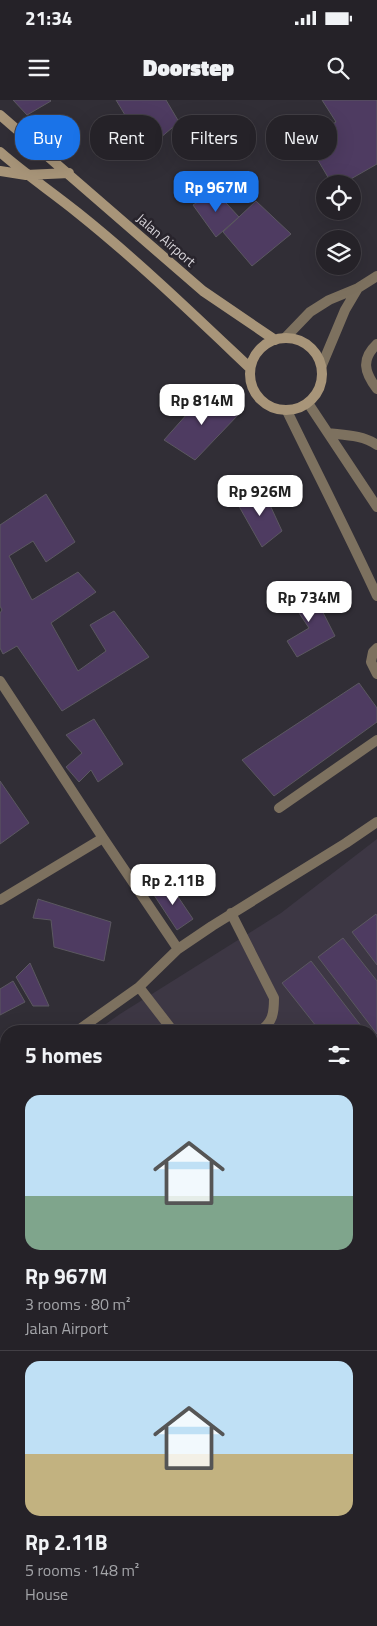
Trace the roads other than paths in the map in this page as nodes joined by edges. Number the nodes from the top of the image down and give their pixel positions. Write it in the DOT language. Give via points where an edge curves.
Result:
graph roads {
  1 [pos="0,115"];
  2 [pos="0,152"];
  3 [pos="0,171"];
  4 [pos="69,173"];
  5 [pos="26,175"];
  6 [pos="377,276"];
  7 [pos="358,288"];
  8 [pos="280,339"];
  9 [pos="377,344"];
  10 [pos="322,365"];
  11 [pos="250,368"];
  12 [pos="377,388"];
  13 [pos="308,404"];
  14 [pos="288,411"];
  15 [pos="328,434"];
  16 [pos="377,445"];
  17 [pos="377,507"];
  18 [pos="377,596"];
  19 [pos="377,648"];
  20 [pos="377,674"];
  21 [pos="0,681"];
  22 [pos="377,740"];
  23 [pos="279,808"];
  24 [pos="377,822"];
  25 [pos="103,838"];
  26 [pos="0,900"];
  27 [pos="231,913"];
  28 [pos="178,950"];
  29 [pos="139,987"];
  30 [pos="85,1025"];
  31 [pos="168,1025"];
  32 [pos="269,1025"];
  1 -- 4 [label="street, Jalan Airport"];
  2 -- 5 [label="street"];
  3 -- 5 [label="street"];
  4 -- 5 [label="street"];
  4 -- 8 [label="street, Jalan Airport" via="203,291"];
  5 -- 11 [label="street" via="77,212 150,274"];
  6 -- 7 [label="lane"];
  7 -- 8 [label="lane" via="310,312"];
  7 -- 10 [label="lane"];
  8 -- 10 [label="street" via="295,339 306,344"];
  8 -- 11 [label="street" via="259,350"];
  9 -- 12 [label="lane" via="369,352 366,370"];
  10 -- 13 [label="street" via="318,393"];
  11 -- 14 [label="street" via="251,384 259,398 272,408"];
  13 -- 14 [label="street"];
  13 -- 15 [label="lane"];
  14 -- 18 [label="lane"];
  15 -- 16 [label="lane" via="354,436"];
  15 -- 17 [label="lane"];
  19 -- 20 [label="lane" via="371,662"];
  21 -- 25 [label="lane"];
  22 -- 23 [label="lane"];
  24 -- 27 [label="lane"];
  25 -- 26 [label="lane"];
  25 -- 28 [label="lane"];
  27 -- 28 [label="lane"];
  27 -- 32 [label="lane" via="274,998 274,1013"];
  28 -- 29 [label="lane"];
  29 -- 30 [label="lane"];
  29 -- 31 [label="lane"];
}
